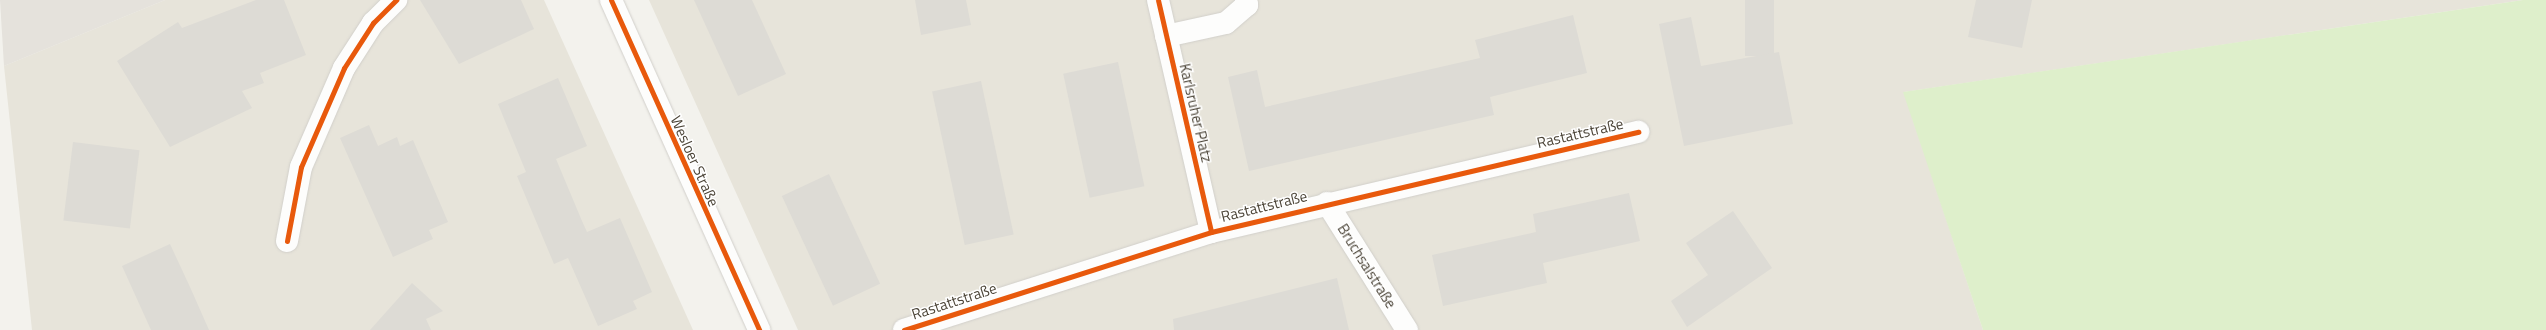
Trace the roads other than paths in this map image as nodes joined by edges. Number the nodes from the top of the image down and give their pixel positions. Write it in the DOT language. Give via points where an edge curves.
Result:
graph roads {
  1 [pos="396,0"];
  2 [pos="611,0"];
  3 [pos="1158,0"];
  4 [pos="1246,0"];
  5 [pos="1166,36"];
  6 [pos="1638,132"];
  7 [pos="1327,203"];
  8 [pos="1212,232"];
  9 [pos="287,241"];
  10 [pos="759,330"];
  11 [pos="904,330"];
  12 [pos="1407,330"];
  1 -- 9 [label="street" via="373,23 344,68 301,167"];
  2 -- 10 [label="street, Wesloer Straße"];
  3 -- 5 [label="street, Karlsruher Platz"];
  4 -- 5 [label="street" via="1247,5 1226,23"];
  5 -- 8 [label="street, Karlsruher Platz"];
  6 -- 7 [label="street, Rastattstraße"];
  7 -- 8 [label="street, Rastattstraße"];
  7 -- 12 [label="street, Bruchsalstraße"];
  8 -- 11 [label="street, Rastattstraße"];
}
